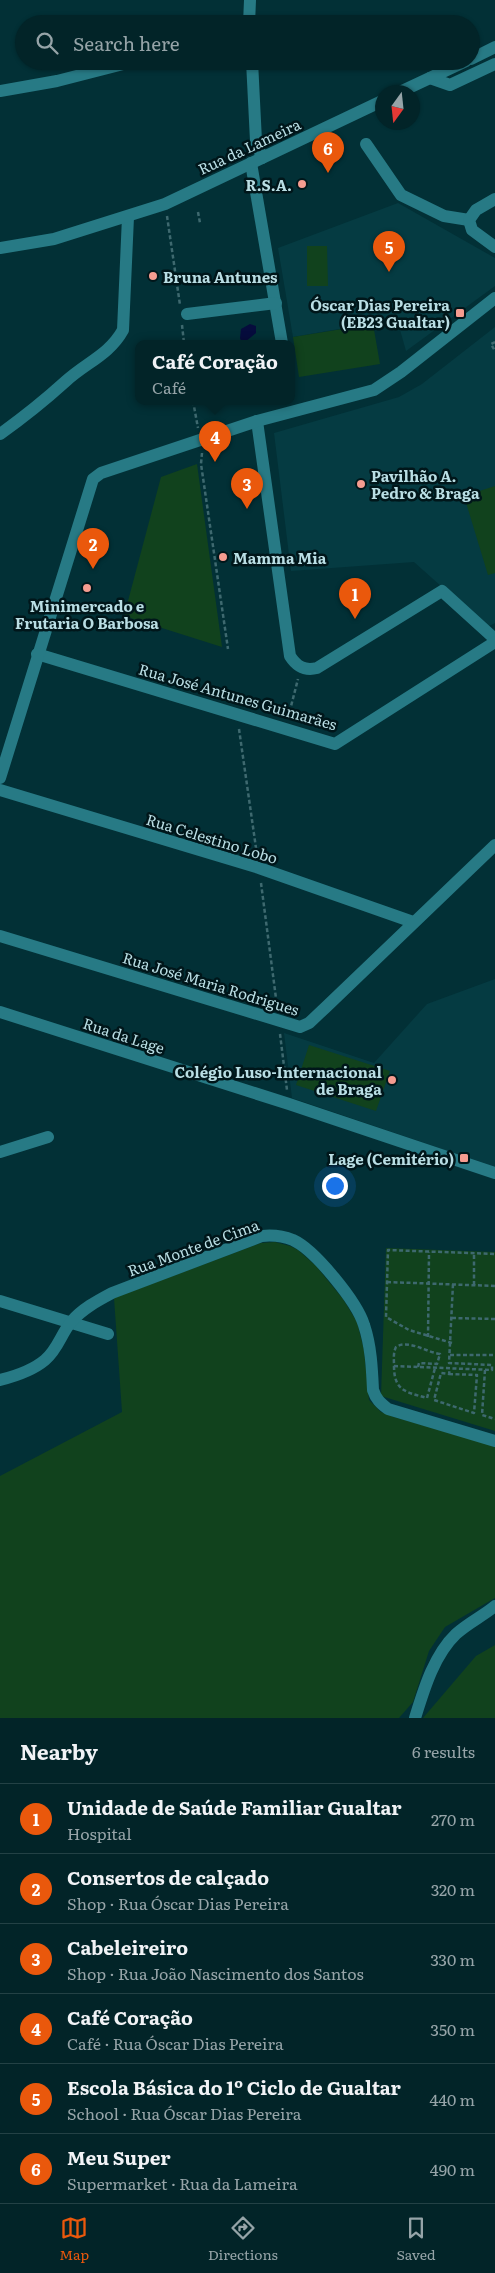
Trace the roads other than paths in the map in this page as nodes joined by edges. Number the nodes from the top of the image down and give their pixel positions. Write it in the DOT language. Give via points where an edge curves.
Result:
graph roads {
  1 [pos="250,0"];
  2 [pos="249,15"];
  3 [pos="495,47"];
  4 [pos="480,54"];
  5 [pos="495,64"];
  6 [pos="100,70"];
  7 [pos="252,70"];
  8 [pos="447,70"];
  9 [pos="430,78"];
  10 [pos="415,85"];
  11 [pos="0,91"];
  12 [pos="375,104"];
  13 [pos="366,144"];
  14 [pos="257,160"];
  15 [pos="495,199"];
  16 [pos="128,217"];
  17 [pos="470,220"];
  18 [pos="495,247"];
  19 [pos="0,248"];
  20 [pos="495,298"];
  21 [pos="276,304"];
  22 [pos="183,314"];
  23 [pos="282,340"];
  24 [pos="292,406"];
  25 [pos="257,421"];
  26 [pos="0,434"];
  27 [pos="495,640"];
  28 [pos="37,654"];
  29 [pos="0,778"];
  30 [pos="0,790"];
  31 [pos="495,845"];
  32 [pos="413,922"];
  33 [pos="0,936"];
  34 [pos="0,1012"];
  35 [pos="48,1137"];
  36 [pos="0,1152"];
  37 [pos="495,1173"];
  38 [pos="0,1301"];
  39 [pos="70,1323"];
  40 [pos="108,1334"];
  41 [pos="0,1380"];
  42 [pos="495,1441"];
  43 [pos="495,1606"];
  44 [pos="415,1718"];
  1 -- 2 [label="street"];
  3 -- 4 [label="street"];
  5 -- 9 [label="street" via="450,85"];
  6 -- 11 [label="street"];
  7 -- 14 [label="street"];
  8 -- 9 [label="street"];
  9 -- 10 [label="street"];
  12 -- 14 [label="street, Rua da Lameira"];
  13 -- 17 [label="street" via="401,195 444,216"];
  14 -- 16 [label="street, Rua da Lameira" via="166,204"];
  14 -- 21 [label="street"];
  15 -- 17 [label="street" via="476,210"];
  16 -- 19 [label="street, Rua da Lameira" via="54,238"];
  16 -- 26 [label="street" via="123,330 114,345"];
  17 -- 18 [label="street" via="472,230"];
  20 -- 24 [label="street" via="374,390"];
  21 -- 22 [label="street"];
  21 -- 23 [label="street"];
  24 -- 25 [label="street"];
  25 -- 27 [label="street" via="290,656 301,667 317,668 442,591"];
  25 -- 28 [label="street" via="101,473 93,479"];
  27 -- 28 [label="street, Rua José Antunes Guimarães" via="336,744"];
  28 -- 29 [label="street"];
  30 -- 32 [label="street, Rua Celestino Lobo" via="259,868"];
  31 -- 32 [label="street, Rua José Maria Rodrigues"];
  32 -- 33 [label="street, Rua José Maria Rodrigues" via="309,1023 300,1027"];
  34 -- 37 [label="street, Rua da Lage"];
  35 -- 36 [label="street"];
  38 -- 39 [label="street"];
  39 -- 40 [label="street"];
  39 -- 41 [label="street" via="46,1360 24,1373"];
  39 -- 42 [label="street, Rua Monte de Cima" via="112,1293 262,1236 282,1237 298,1243 318,1259 364,1323 373,1390 381,1404 388,1409"];
  43 -- 44 [label="street" via="456,1634 444,1648"];
}
